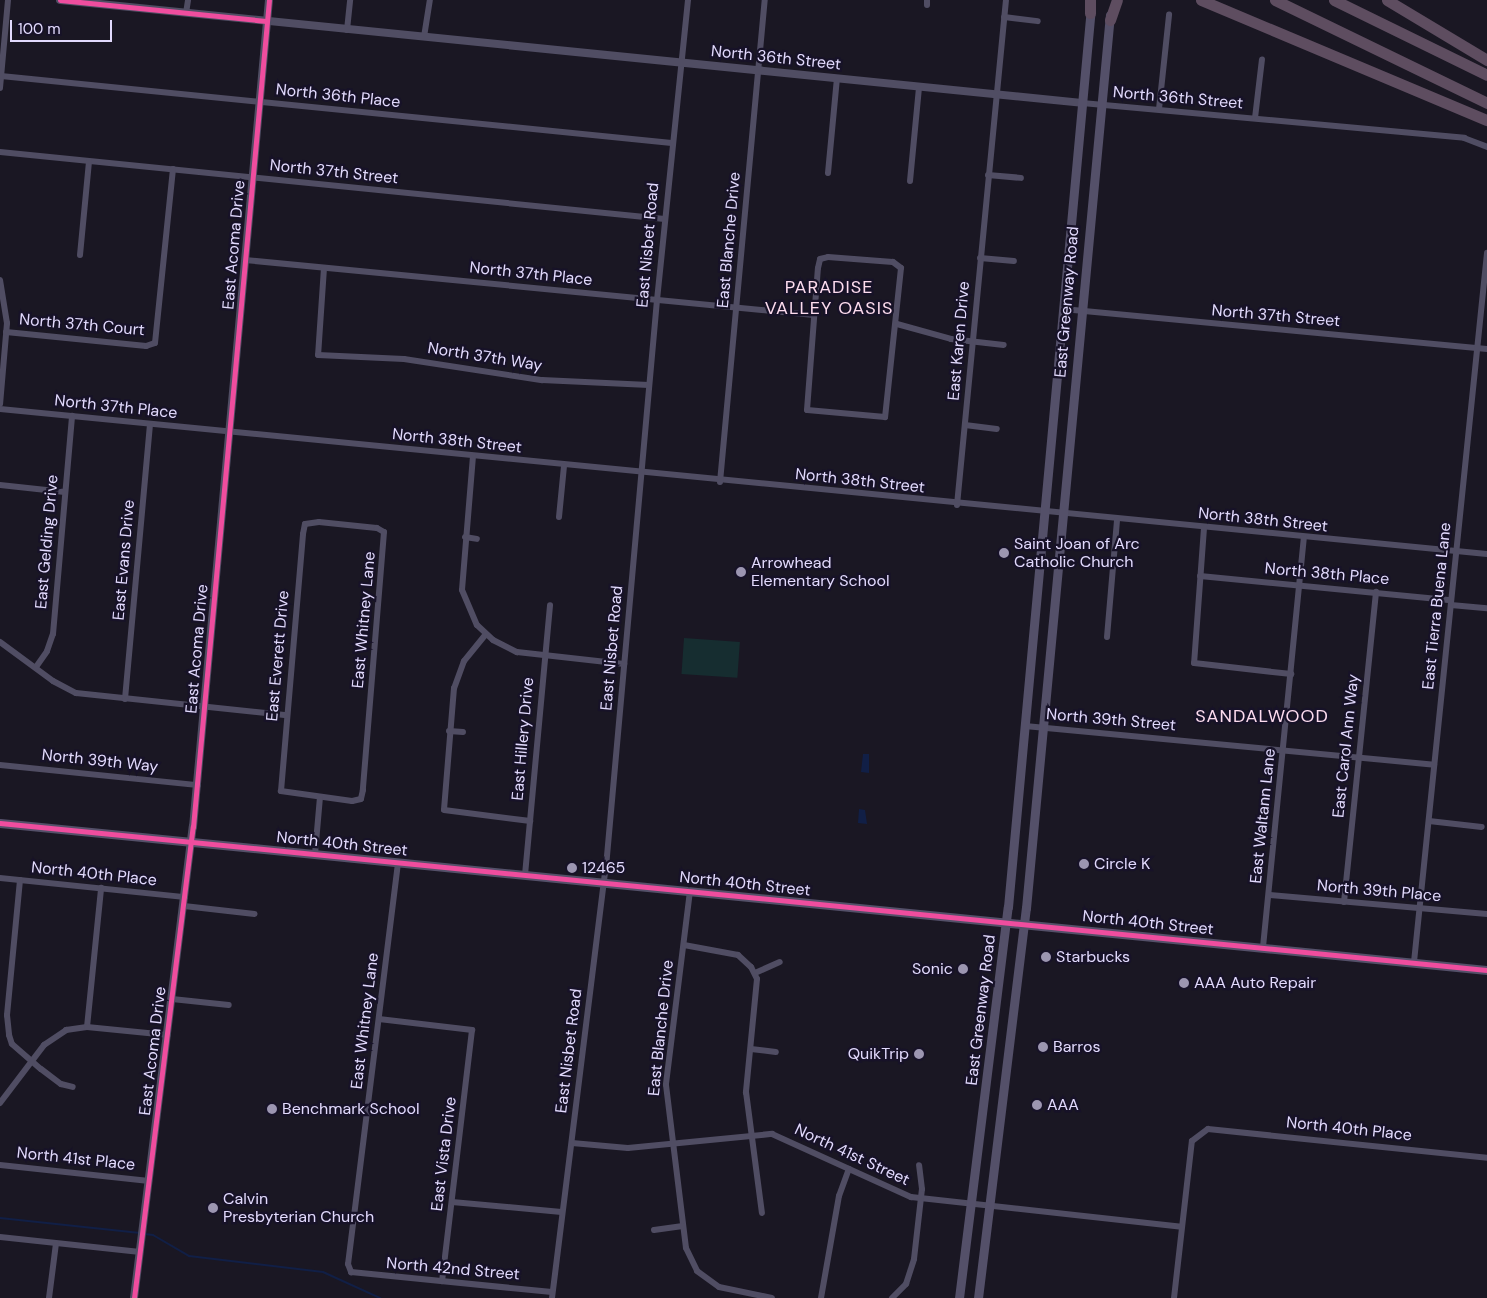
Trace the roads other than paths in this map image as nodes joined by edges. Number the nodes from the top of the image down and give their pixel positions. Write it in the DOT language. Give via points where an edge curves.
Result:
graph roads {
  1 [pos="8,0"];
  2 [pos="60,0"];
  3 [pos="188,0"];
  4 [pos="269,0"];
  5 [pos="350,0"];
  6 [pos="430,0"];
  7 [pos="688,0"];
  8 [pos="765,0"];
  9 [pos="1006,0"];
  10 [pos="1091,0"];
  11 [pos="1112,0"];
  12 [pos="1117,0"];
  13 [pos="1201,0"];
  14 [pos="1275,0"];
  15 [pos="1334,0"];
  16 [pos="1387,0"];
  17 [pos="91,2"];
  18 [pos="186,13"];
  19 [pos="1090,13"];
  20 [pos="1169,15"];
  21 [pos="1004,17"];
  22 [pos="1110,20"];
  23 [pos="266,21"];
  24 [pos="1038,21"];
  25 [pos="347,30"];
  26 [pos="424,37"];
  27 [pos="1262,59"];
  28 [pos="1487,60"];
  29 [pos="682,63"];
  30 [pos="758,70"];
  31 [pos="1487,75"];
  32 [pos="1,76"];
  33 [pos="837,78"];
  34 [pos="919,87"];
  35 [pos="0,88"];
  36 [pos="996,94"];
  37 [pos="260,102"];
  38 [pos="1082,103"];
  39 [pos="1487,103"];
  40 [pos="1101,105"];
  41 [pos="1159,109"];
  42 [pos="1255,118"];
  43 [pos="1487,120"];
  44 [pos="672,143"];
  45 [pos="1487,147"];
  46 [pos="0,152"];
  47 [pos="89,161"];
  48 [pos="173,169"];
  49 [pos="828,173"];
  50 [pos="988,175"];
  51 [pos="252,177"];
  52 [pos="1021,178"];
  53 [pos="910,181"];
  54 [pos="664,219"];
  55 [pos="1487,253"];
  56 [pos="80,255"];
  57 [pos="980,258"];
  58 [pos="245,260"];
  59 [pos="1014,261"];
  60 [pos="324,268"];
  61 [pos="0,280"];
  62 [pos="657,300"];
  63 [pos="737,308"];
  64 [pos="1063,309"];
  65 [pos="1081,311"];
  66 [pos="814,315"];
  67 [pos="897,324"];
  68 [pos="6,332"];
  69 [pos="973,342"];
  70 [pos="1004,345"];
  71 [pos="1477,348"];
  72 [pos="1487,349"];
  73 [pos="649,385"];
  74 [pos="0,404"];
  75 [pos="0,409"];
  76 [pos="72,416"];
  77 [pos="150,424"];
  78 [pos="965,426"];
  79 [pos="997,429"];
  80 [pos="230,433"];
  81 [pos="473,456"];
  82 [pos="564,466"];
  83 [pos="642,474"];
  84 [pos="720,482"];
  85 [pos="0,486"];
  86 [pos="65,492"];
  87 [pos="956,505"];
  88 [pos="1044,513"];
  89 [pos="1063,514"];
  90 [pos="559,517"];
  91 [pos="1117,520"];
  92 [pos="1204,528"];
  93 [pos="384,532"];
  94 [pos="465,537"];
  95 [pos="477,538"];
  96 [pos="1304,538"];
  97 [pos="1456,552"];
  98 [pos="1487,554"];
  99 [pos="1200,576"];
  100 [pos="1299,585"];
  101 [pos="1376,592"];
  102 [pos="1451,602"];
  103 [pos="550,605"];
  104 [pos="1036,606"];
  105 [pos="1054,608"];
  106 [pos="1487,608"];
  107 [pos="486,634"];
  108 [pos="1107,637"];
  109 [pos="0,642"];
  110 [pos="544,657"];
  111 [pos="624,664"];
  112 [pos="36,667"];
  113 [pos="1291,674"];
  114 [pos="125,698"];
  115 [pos="204,706"];
  116 [pos="287,715"];
  117 [pos="1025,726"];
  118 [pos="1043,728"];
  119 [pos="449,731"];
  120 [pos="463,732"];
  121 [pos="1284,750"];
  122 [pos="1359,758"];
  123 [pos="0,765"];
  124 [pos="1434,765"];
  125 [pos="198,785"];
  126 [pos="320,797"];
  127 [pos="530,820"];
  128 [pos="1429,820"];
  129 [pos="0,823"];
  130 [pos="1482,827"];
  131 [pos="192,842"];
  132 [pos="315,854"];
  133 [pos="398,863"];
  134 [pos="525,875"];
  135 [pos="0,878"];
  136 [pos="20,880"];
  137 [pos="604,882"];
  138 [pos="101,888"];
  139 [pos="690,891"];
  140 [pos="1269,895"];
  141 [pos="185,897"];
  142 [pos="1344,902"];
  143 [pos="184,906"];
  144 [pos="1420,909"];
  145 [pos="255,914"];
  146 [pos="1487,914"];
  147 [pos="1007,922"];
  148 [pos="1024,923"];
  149 [pos="684,946"];
  150 [pos="1263,948"];
  151 [pos="780,962"];
  152 [pos="1414,962"];
  153 [pos="1487,970"];
  154 [pos="755,974"];
  155 [pos="172,998"];
  156 [pos="229,1005"];
  157 [pos="379,1019"];
  158 [pos="88,1027"];
  159 [pos="168,1035"];
  160 [pos="751,1049"];
  161 [pos="776,1052"];
  162 [pos="31,1060"];
  163 [pos="74,1087"];
  164 [pos="0,1103"];
  165 [pos="751,1134"];
  166 [pos="572,1143"];
  167 [pos="672,1144"];
  168 [pos="1487,1158"];
  169 [pos="0,1165"];
  170 [pos="919,1165"];
  171 [pos="849,1169"];
  172 [pos="149,1180"];
  173 [pos="921,1198"];
  174 [pos="452,1202"];
  175 [pos="971,1204"];
  176 [pos="990,1206"];
  177 [pos="562,1212"];
  178 [pos="762,1212"];
  179 [pos="683,1226"];
  180 [pos="1181,1227"];
  181 [pos="654,1230"];
  182 [pos="0,1237"];
  183 [pos="56,1243"];
  184 [pos="140,1249"];
  185 [pos="351,1272"];
  186 [pos="442,1281"];
  187 [pos="552,1295"];
  188 [pos="49,1298"];
  189 [pos="134,1298"];
  190 [pos="769,1298"];
  191 [pos="821,1298"];
  192 [pos="892,1298"];
  193 [pos="959,1298"];
  194 [pos="978,1298"];
  195 [pos="1174,1298"];
  1 -- 32 [label="street"];
  2 -- 17 [label="street, North 36th Street"];
  3 -- 18 [label="street"];
  4 -- 23 [label="street, East Acoma Drive"];
  5 -- 25 [label="street"];
  6 -- 26 [label="street"];
  7 -- 29 [label="street, East Nisbet Road"];
  8 -- 30 [label="street, East Blanche Drive"];
  9 -- 21 [label="street, East Karen Drive"];
  10 -- 19 [label="highway"];
  11 -- 22 [label="main road, East Greenway Road"];
  12 -- 22 [label="highway"];
  13 -- 43 [label="highway"];
  14 -- 39 [label="highway"];
  15 -- 31 [label="highway"];
  16 -- 28 [label="highway"];
  17 -- 18 [label="street, North 36th Street"];
  18 -- 23 [label="street, North 36th Street"];
  19 -- 38 [label="main road, East Greenway Road"];
  20 -- 41 [label="street"];
  21 -- 24 [label="street"];
  21 -- 36 [label="street, East Karen Drive"];
  22 -- 40 [label="main road, East Greenway Road"];
  23 -- 25 [label="street, North 36th Street"];
  23 -- 37 [label="street, East Acoma Drive"];
  25 -- 26 [label="street, North 36th Street"];
  26 -- 29 [label="street, North 36th Street"];
  27 -- 42 [label="street"];
  29 -- 30 [label="street, North 36th Street"];
  29 -- 44 [label="street, East Nisbet Road"];
  30 -- 33 [label="street, North 36th Street"];
  30 -- 63 [label="street, East Blanche Drive"];
  32 -- 35 [label="street"];
  32 -- 37 [label="street, North 36th Place"];
  33 -- 34 [label="street, North 36th Street"];
  33 -- 49 [label="street"];
  34 -- 36 [label="street, North 36th Street"];
  34 -- 53 [label="street"];
  36 -- 38 [label="street, North 36th Street"];
  36 -- 50 [label="street, East Karen Drive"];
  37 -- 44 [label="street, North 36th Place"];
  37 -- 51 [label="street, East Acoma Drive"];
  38 -- 40 [label="street, North 36th Street"];
  38 -- 64 [label="main road, East Greenway Road"];
  40 -- 41 [label="street, North 36th Street"];
  40 -- 65 [label="main road, East Greenway Road"];
  41 -- 42 [label="street, North 36th Street"];
  42 -- 45 [label="street, North 36th Street" via="1464,138"];
  44 -- 54 [label="street, East Nisbet Road"];
  46 -- 47 [label="street, North 37th Street"];
  47 -- 48 [label="street, North 37th Street"];
  47 -- 56 [label="street"];
  48 -- 51 [label="street, North 37th Street"];
  48 -- 68 [label="street, North 37th Court" via="155,343 146,346"];
  50 -- 52 [label="street"];
  50 -- 57 [label="street, East Karen Drive"];
  51 -- 54 [label="street, North 37th Street"];
  51 -- 58 [label="street, East Acoma Drive"];
  54 -- 62 [label="street, East Nisbet Road"];
  55 -- 71 [label="street, East Tierra Buena Lane"];
  57 -- 59 [label="street"];
  57 -- 69 [label="street, East Karen Drive"];
  58 -- 60 [label="street, North 37th Place"];
  58 -- 80 [label="street, East Acoma Drive"];
  60 -- 62 [label="street, North 37th Place"];
  60 -- 73 [label="street, North 37th Way" via="318,355 404,359 551,381"];
  61 -- 68 [label="street"];
  62 -- 63 [label="street, North 37th Place"];
  62 -- 73 [label="street, East Nisbet Road"];
  63 -- 66 [label="street, North 37th Place"];
  63 -- 84 [label="street, East Blanche Drive"];
  64 -- 65 [label="street, North 37th Street"];
  64 -- 88 [label="main road, East Greenway Road"];
  65 -- 71 [label="street, North 37th Street"];
  65 -- 89 [label="main road, East Greenway Road"];
  66 -- 67 [label="street" via="820,259 892,262 901,268"];
  66 -- 67 [label="street" via="807,410 885,417"];
  67 -- 69 [label="street"];
  68 -- 74 [label="street"];
  69 -- 70 [label="street"];
  69 -- 78 [label="street, East Karen Drive"];
  71 -- 72 [label="street, North 37th Street"];
  71 -- 97 [label="street, East Tierra Buena Lane"];
  73 -- 83 [label="street, East Nisbet Road"];
  75 -- 76 [label="street, North 37th Place"];
  76 -- 77 [label="street, North 37th Place"];
  76 -- 86 [label="street, East Gelding Drive"];
  77 -- 80 [label="street, North 37th Place"];
  77 -- 114 [label="street, East Evans Drive"];
  78 -- 79 [label="street, East Karen Drive"];
  78 -- 87 [label="street, East Karen Drive"];
  80 -- 81 [label="street, North 38th Street"];
  80 -- 115 [label="street, East Acoma Drive"];
  81 -- 82 [label="street, North 38th Street"];
  81 -- 94 [label="street"];
  82 -- 83 [label="street, North 38th Street"];
  82 -- 90 [label="street"];
  83 -- 84 [label="street, North 38th Street"];
  83 -- 111 [label="street, East Nisbet Road"];
  84 -- 87 [label="street, North 38th Street"];
  85 -- 86 [label="street"];
  86 -- 112 [label="street, East Gelding Drive" via="53,634"];
  87 -- 88 [label="street, North 38th Street"];
  88 -- 89 [label="street, North 38th Street"];
  88 -- 104 [label="main road, East Greenway Road"];
  89 -- 91 [label="street, North 38th Street"];
  89 -- 105 [label="main road, East Greenway Road"];
  91 -- 92 [label="street, North 38th Street"];
  91 -- 108 [label="street"];
  92 -- 96 [label="street, North 38th Street"];
  92 -- 99 [label="street"];
  93 -- 116 [label="street, East Everett Drive" via="377,528 305,524"];
  93 -- 126 [label="street, East Whitney Lane" via="361,800"];
  94 -- 95 [label="street"];
  94 -- 107 [label="street" via="462,590 477,625"];
  96 -- 97 [label="street, North 38th Street"];
  96 -- 100 [label="street, East Waltann Lane"];
  97 -- 98 [label="street, North 38th Street"];
  97 -- 102 [label="street, East Tierra Buena Lane"];
  99 -- 100 [label="street, North 38th Place"];
  99 -- 113 [label="street" via="1194,663"];
  100 -- 101 [label="street, North 38th Place"];
  100 -- 113 [label="street, East Waltann Lane"];
  101 -- 102 [label="street, North 38th Place"];
  101 -- 122 [label="street, East Carol Ann Way"];
  102 -- 106 [label="street, North 38th Place"];
  102 -- 124 [label="street, East Tierra Buena Lane"];
  103 -- 110 [label="street, East Hillery Drive"];
  104 -- 105 [label="main road"];
  104 -- 117 [label="main road, East Greenway Road"];
  105 -- 118 [label="main road, East Greenway Road"];
  107 -- 110 [label="street" via="506,648"];
  107 -- 119 [label="street" via="458,673"];
  109 -- 112 [label="street"];
  110 -- 111 [label="street"];
  110 -- 127 [label="street, East Hillery Drive"];
  111 -- 137 [label="street, East Nisbet Road"];
  112 -- 114 [label="street" via="76,693"];
  113 -- 121 [label="street, East Waltann Lane"];
  114 -- 115 [label="street"];
  115 -- 116 [label="street"];
  115 -- 125 [label="street, East Acoma Drive"];
  116 -- 126 [label="street, East Everett Drive" via="281,791"];
  117 -- 118 [label="street, North 39th Street"];
  117 -- 147 [label="main road, East Greenway Road"];
  118 -- 121 [label="street, North 39th Street"];
  118 -- 148 [label="main road, East Greenway Road"];
  119 -- 120 [label="street"];
  119 -- 127 [label="street" via="444,810"];
  121 -- 122 [label="street, North 39th Street"];
  121 -- 140 [label="street, East Waltann Lane"];
  122 -- 124 [label="street, North 39th Street"];
  122 -- 142 [label="street, East Carol Ann Way"];
  123 -- 125 [label="street, North 39th Way"];
  124 -- 128 [label="street, East Tierra Buena Lane"];
  125 -- 131 [label="street, East Acoma Drive"];
  126 -- 132 [label="street"];
  127 -- 134 [label="street, East Hillery Drive"];
  128 -- 130 [label="street"];
  128 -- 144 [label="street, East Tierra Buena Lane"];
  129 -- 131 [label="main road, North 40th Street"];
  131 -- 132 [label="main road, North 40th Street"];
  131 -- 141 [label="street, East Acoma Drive"];
  132 -- 133 [label="main road, North 40th Street"];
  133 -- 134 [label="main road, North 40th Street"];
  133 -- 157 [label="street, East Whitney Lane"];
  134 -- 137 [label="main road, North 40th Street"];
  135 -- 136 [label="street, North 40th Place"];
  136 -- 138 [label="street, North 40th Place"];
  136 -- 162 [label="street" via="6,1026 12,1044"];
  137 -- 139 [label="main road, North 40th Street"];
  137 -- 166 [label="street, East Nisbet Road"];
  138 -- 141 [label="street, North 40th Place"];
  138 -- 158 [label="street"];
  139 -- 147 [label="main road, North 40th Street"];
  139 -- 149 [label="street, East Blanche Drive"];
  140 -- 142 [label="street, North 39th Place"];
  140 -- 150 [label="street, East Waltann Lane"];
  141 -- 143 [label="street, East Acoma Drive"];
  142 -- 144 [label="street, North 39th Place"];
  143 -- 145 [label="street"];
  143 -- 155 [label="street, East Acoma Drive"];
  144 -- 146 [label="street, North 39th Place"];
  144 -- 152 [label="street, East Tierra Buena Lane"];
  147 -- 148 [label="main road, North 40th Street"];
  147 -- 175 [label="main road, East Greenway Road"];
  148 -- 150 [label="main road, North 40th Street"];
  148 -- 176 [label="main road, East Greenway Road"];
  149 -- 154 [label="street" via="729,952 745,960"];
  149 -- 167 [label="street, East Blanche Drive" via="666,1085"];
  150 -- 152 [label="main road, North 40th Street"];
  151 -- 154 [label="street"];
  152 -- 153 [label="main road, North 40th Street"];
  154 -- 160 [label="street" via="758,994"];
  155 -- 156 [label="street"];
  155 -- 159 [label="street, East Acoma Drive"];
  157 -- 174 [label="street, East Vista Drive" via="472,1030"];
  157 -- 185 [label="street, East Whitney Lane" via="348,1264"];
  158 -- 159 [label="street"];
  158 -- 162 [label="street" via="57,1034"];
  159 -- 172 [label="street, East Acoma Drive"];
  160 -- 161 [label="street"];
  160 -- 165 [label="street" via="746,1092"];
  162 -- 163 [label="street" via="61,1084"];
  162 -- 164 [label="street"];
  165 -- 167 [label="street, North 41st Street"];
  165 -- 171 [label="street, North 41st Street" via="772,1134"];
  165 -- 178 [label="street"];
  166 -- 167 [label="street, North 41st Street" via="628,1148"];
  166 -- 177 [label="street, East Nisbet Road"];
  167 -- 179 [label="street, East Blanche Drive"];
  168 -- 180 [label="street, North 40th Place" via="1208,1129 1192,1141"];
  169 -- 172 [label="street, North 41st Place"];
  170 -- 173 [label="street"];
  171 -- 173 [label="street, North 41st Street" via="897,1192"];
  171 -- 191 [label="street" via="839,1196"];
  172 -- 184 [label="street, East Acoma Drive"];
  173 -- 175 [label="street, North 41st Street"];
  173 -- 192 [label="street" via="910,1273"];
  174 -- 177 [label="street"];
  174 -- 186 [label="street, East Vista Drive"];
  175 -- 176 [label="street, North 41st Street"];
  175 -- 193 [label="main road, East Greenway Road"];
  176 -- 180 [label="street, North 41st Street"];
  176 -- 194 [label="main road, East Greenway Road"];
  177 -- 187 [label="street, East Nisbet Road"];
  179 -- 181 [label="street"];
  179 -- 190 [label="street, East Blanche Drive" via="686,1248 697,1271 719,1287"];
  180 -- 195 [label="street"];
  182 -- 183 [label="street"];
  183 -- 184 [label="street"];
  183 -- 188 [label="street"];
  184 -- 189 [label="street, East Acoma Drive"];
  185 -- 186 [label="street, North 42nd Street"];
  186 -- 187 [label="street, North 42nd Street"];
}
